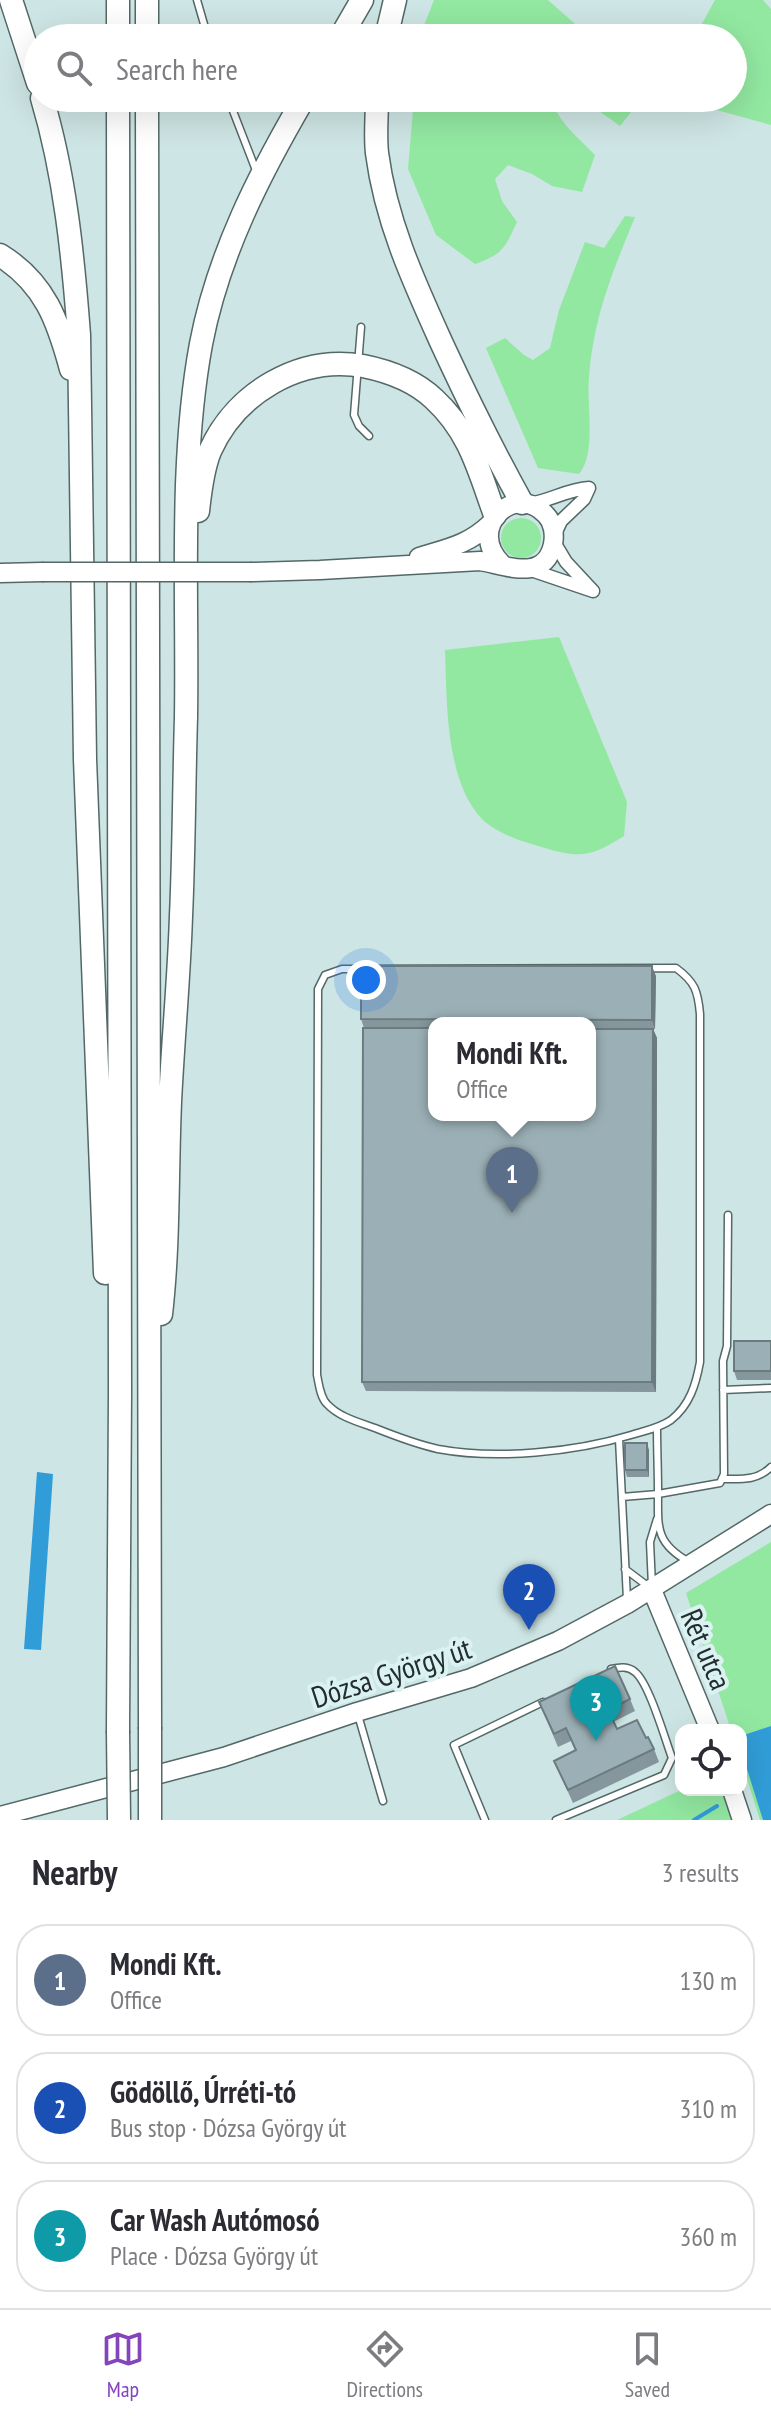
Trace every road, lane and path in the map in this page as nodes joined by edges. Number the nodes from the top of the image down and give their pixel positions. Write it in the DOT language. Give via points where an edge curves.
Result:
graph roads {
  1 [pos="11,0"];
  2 [pos="118,0"];
  3 [pos="147,0"];
  4 [pos="197,0"];
  5 [pos="362,0"];
  6 [pos="395,0"];
  7 [pos="118,24"];
  8 [pos="147,24"];
  9 [pos="204,24"];
  10 [pos="348,24"];
  11 [pos="389,24"];
  12 [pos="24,40"];
  13 [pos="45,112"];
  14 [pos="118,112"];
  15 [pos="147,112"];
  16 [pos="233,112"];
  17 [pos="296,112"];
  18 [pos="377,112"];
  19 [pos="259,178"];
  20 [pos="0,255"];
  21 [pos="361,327"];
  22 [pos="357,365"];
  23 [pos="79,400"];
  24 [pos="369,436"];
  25 [pos="525,504"];
  26 [pos="493,519"];
  27 [pos="554,539"];
  28 [pos="502,564"];
  29 [pos="386,566"];
  30 [pos="528,569"];
  31 [pos="0,573"];
  32 [pos="188,624"];
  33 [pos="728,1215"];
  34 [pos="727,1346"];
  35 [pos="741,1346"];
  36 [pos="771,1388"];
  37 [pos="723,1390"];
  38 [pos="120,1393"];
  39 [pos="657,1427"];
  40 [pos="150,1431"];
  41 [pos="619,1439"];
  42 [pos="771,1467"];
  43 [pos="722,1479"];
  44 [pos="658,1494"];
  45 [pos="622,1497"];
  46 [pos="771,1514"];
  47 [pos="657,1519"];
  48 [pos="692,1563"];
  49 [pos="625,1569"];
  50 [pos="652,1590"];
  51 [pos="627,1604"];
  52 [pos="600,1674"];
  53 [pos="547,1700"];
  54 [pos="357,1712"];
  55 [pos="708,1724"];
  56 [pos="675,1757"];
  57 [pos="672,1758"];
  58 [pos="734,1796"];
  59 [pos="383,1801"];
  60 [pos="0,1816"];
  61 [pos="119,1820"];
  62 [pos="150,1820"];
  63 [pos="485,1820"];
  64 [pos="556,1820"];
  65 [pos="742,1820"];
  1 -- 12 [label="highway"];
  2 -- 7 [label="highway"];
  3 -- 8 [label="highway"];
  4 -- 9 [label="lane"];
  5 -- 10 [label="highway"];
  6 -- 11 [label="highway"];
  13 -- 23 [label="highway" via="69,229"];
  14 -- 38 [label="highway"];
  15 -- 40 [label="highway"];
  16 -- 19 [label="lane"];
  17 -- 19 [label="highway"];
  18 -- 25 [label="highway" via="377,151 394,233 480,424"];
  19 -- 32 [label="highway" via="234,233 201,344 189,435"];
  20 -- 23 [label="highway" via="25,274 47,302"];
  21 -- 22 [label="lane"];
  22 -- 24 [label="lane" via="354,415"];
  22 -- 26 [label="highway" via="399,377 431,395 456,422 468,441"];
  22 -- 32 [label="highway" via="325,364 290,373 231,416 209,454 199,501"];
  23 -- 38 [label="highway" via="85,759 106,1302"];
  25 -- 26 [label="street" via="512,505"];
  25 -- 27 [label="street" via="549,519"];
  25 -- 27 [label="street" via="589,488 561,521"];
  26 -- 28 [label="street" via="489,546"];
  26 -- 29 [label="street" via="467,542"];
  27 -- 30 [label="street" via="545,560"];
  27 -- 30 [label="street" via="566,562 593,591"];
  28 -- 29 [label="street"];
  28 -- 30 [label="street"];
  29 -- 31 [label="street, bridge"];
  32 -- 40 [label="highway" via="165,1276"];
  33 -- 34 [label="lane"];
  34 -- 35 [label="lane"];
  34 -- 37 [label="lane"];
  36 -- 37 [label="lane"];
  37 -- 43 [label="lane"];
  38 -- 61 [label="highway, bridge"];
  39 -- 41 [label="lane"];
  39 -- 41 [label="lane" via="687,1403 700,1362 700,1014 689,978 676,968 342,969 325,975 318,989 317,1375 323,1401 338,1414 441,1449 550,1452"];
  39 -- 44 [label="lane"];
  40 -- 62 [label="highway, bridge"];
  41 -- 45 [label="lane"];
  42 -- 43 [label="lane" via="749,1479"];
  43 -- 44 [label="lane"];
  44 -- 45 [label="lane"];
  44 -- 47 [label="lane"];
  45 -- 49 [label="lane"];
  46 -- 48 [label="street, Dózsa György út"];
  47 -- 48 [label="lane" via="662,1538"];
  47 -- 50 [label="lane" via="650,1542"];
  48 -- 50 [label="street, Dózsa György út"];
  49 -- 50 [label="lane"];
  49 -- 51 [label="lane"];
  50 -- 51 [label="street, Dózsa György út"];
  50 -- 55 [label="street, Rét utca"];
  51 -- 54 [label="street, Dózsa György út" via="471,1678"];
  52 -- 57 [label="lane" via="626,1667 637,1673"];
  53 -- 63 [label="lane" via="454,1745"];
  54 -- 59 [label="lane"];
  54 -- 60 [label="street, Dózsa György út" via="224,1757"];
  56 -- 57 [label="lane"];
  57 -- 64 [label="lane" via="664,1775"];
  58 -- 65 [label="street"];
}
